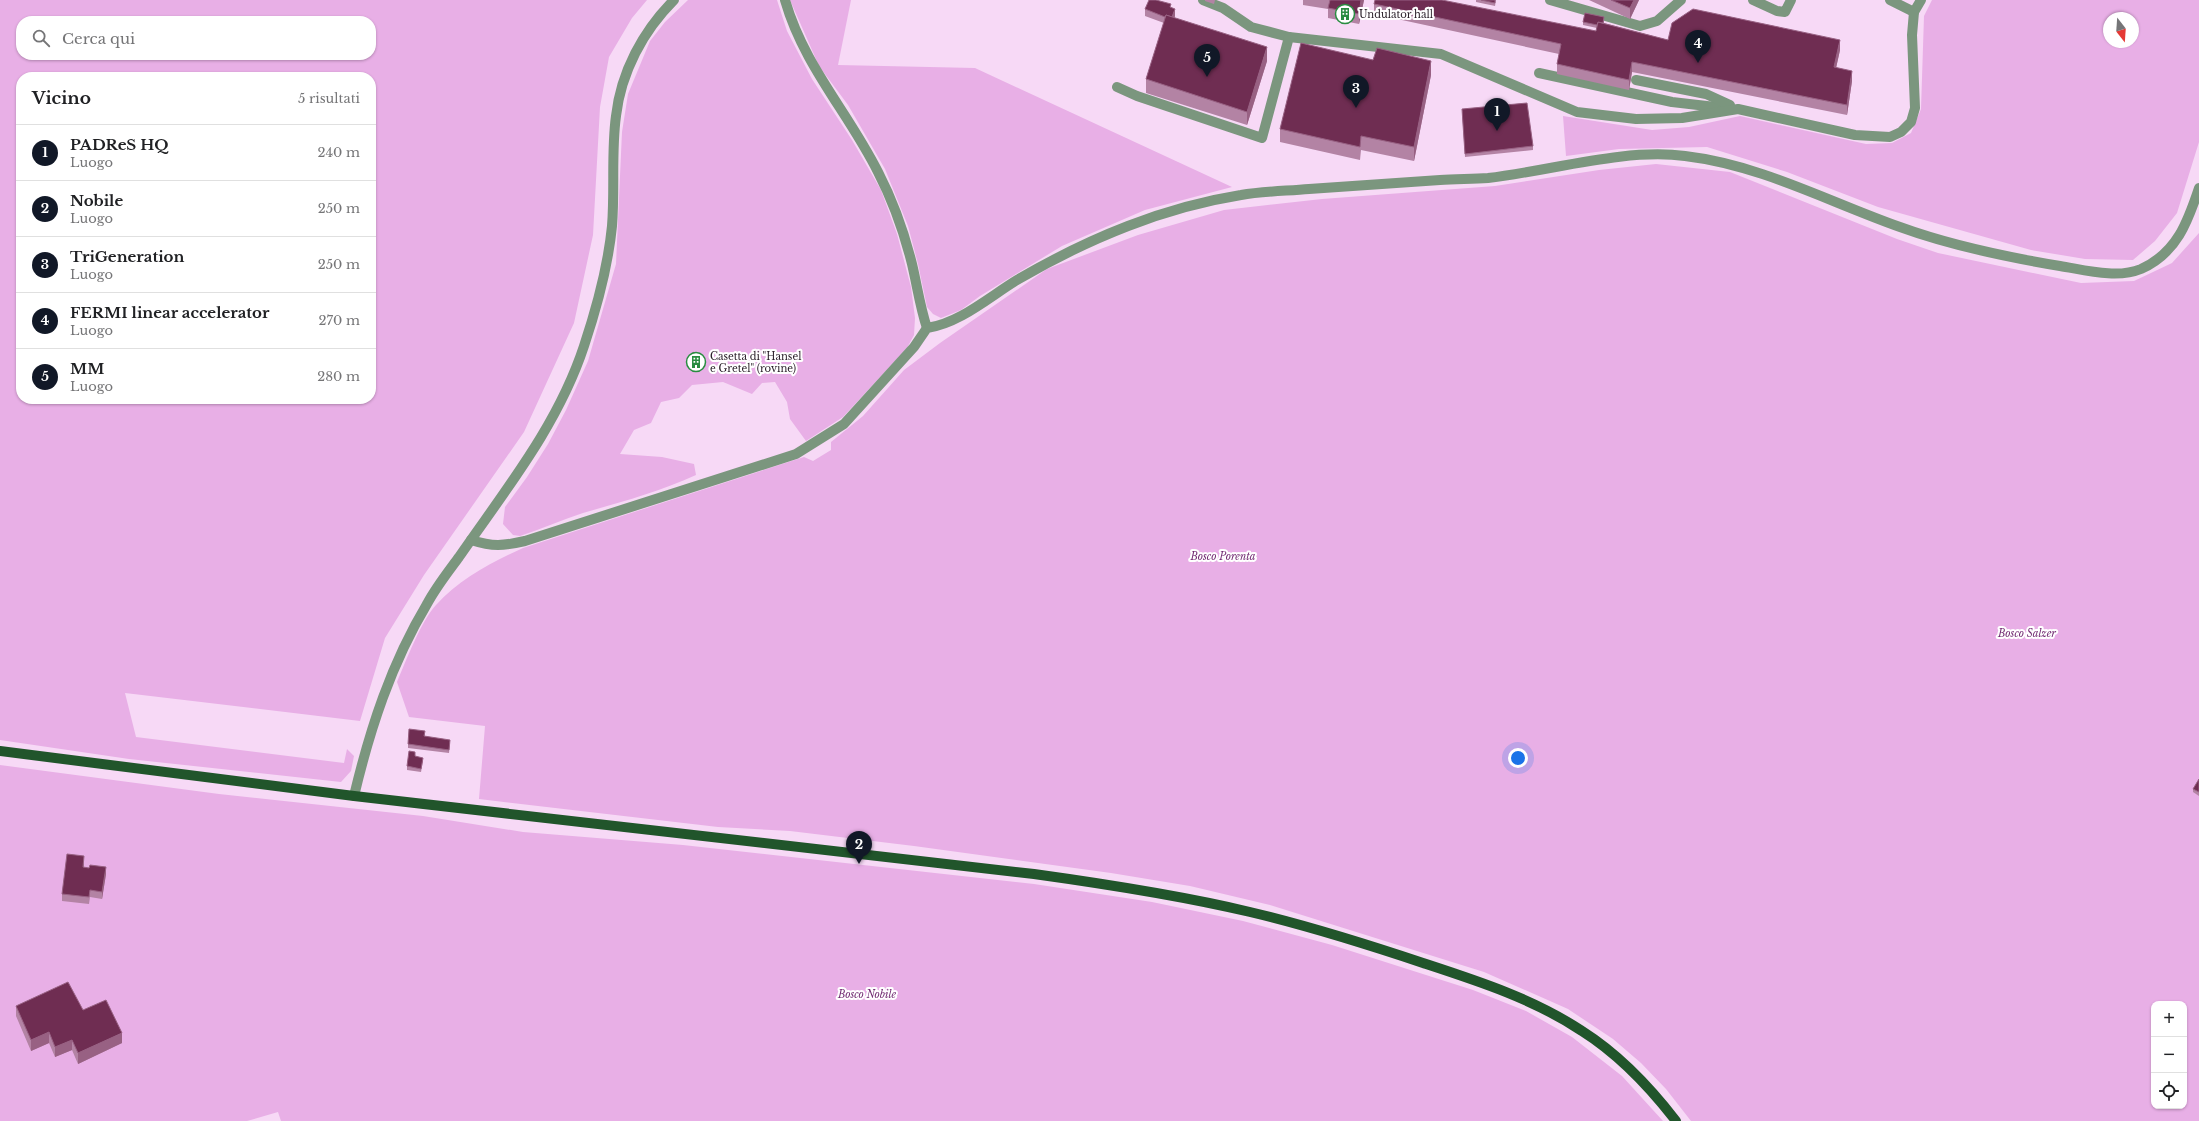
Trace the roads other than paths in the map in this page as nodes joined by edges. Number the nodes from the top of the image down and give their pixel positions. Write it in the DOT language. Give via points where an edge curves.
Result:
graph roads {
  1 [pos="674,0"];
  2 [pos="785,0"];
  3 [pos="1203,0"];
  4 [pos="1550,0"];
  5 [pos="1681,0"];
  6 [pos="1753,0"];
  7 [pos="1791,0"];
  8 [pos="1890,0"];
  9 [pos="1920,0"];
  10 [pos="1914,12"];
  11 [pos="1289,37"];
  12 [pos="1539,73"];
  13 [pos="1636,80"];
  14 [pos="1117,87"];
  15 [pos="1738,109"];
  16 [pos="2199,188"];
  17 [pos="927,328"];
  18 [pos="471,540"];
  19 [pos="0,751"];
  20 [pos="354,796"];
  21 [pos="1676,1121"];
  1 -- 18 [label="street" via="643,38 631,60 619,96 614,134 612,227 603,280 576,370 544,434"];
  2 -- 17 [label="street" via="802,48 854,128 893,205 912,263"];
  3 -- 11 [label="street" via="1223,8 1251,27"];
  4 -- 5 [label="street" via="1640,26 1657,21"];
  6 -- 7 [label="street" via="1785,12"];
  8 -- 10 [label="street"];
  9 -- 10 [label="street"];
  10 -- 15 [label="street" via="1912,35 1915,108 1911,122 1901,132 1890,138 1855,135"];
  11 -- 14 [label="street" via="1262,138"];
  11 -- 15 [label="street" via="1441,54 1576,112 1636,119 1682,118"];
  12 -- 15 [label="street" via="1672,102"];
  13 -- 15 [label="street" via="1706,94"];
  16 -- 17 [label="street" via="2188,221 2176,242 2156,260 2128,272 2094,272 2002,256 1902,228 1747,168 1718,160 1681,155 1649,155 1484,178 1243,194 1210,201 1138,223 1082,244 1026,275 955,320 942,326"];
  17 -- 18 [label="street" via="910,353 844,424 796,454 525,541 491,546"];
  18 -- 20 [label="street" via="427,602 402,650 367,743"];
  19 -- 20 [label="main road"];
  20 -- 21 [label="main road" via="1034,874 1111,885 1250,912 1419,962 1480,982 1543,1007 1583,1031 1623,1062 1656,1095"];
}
